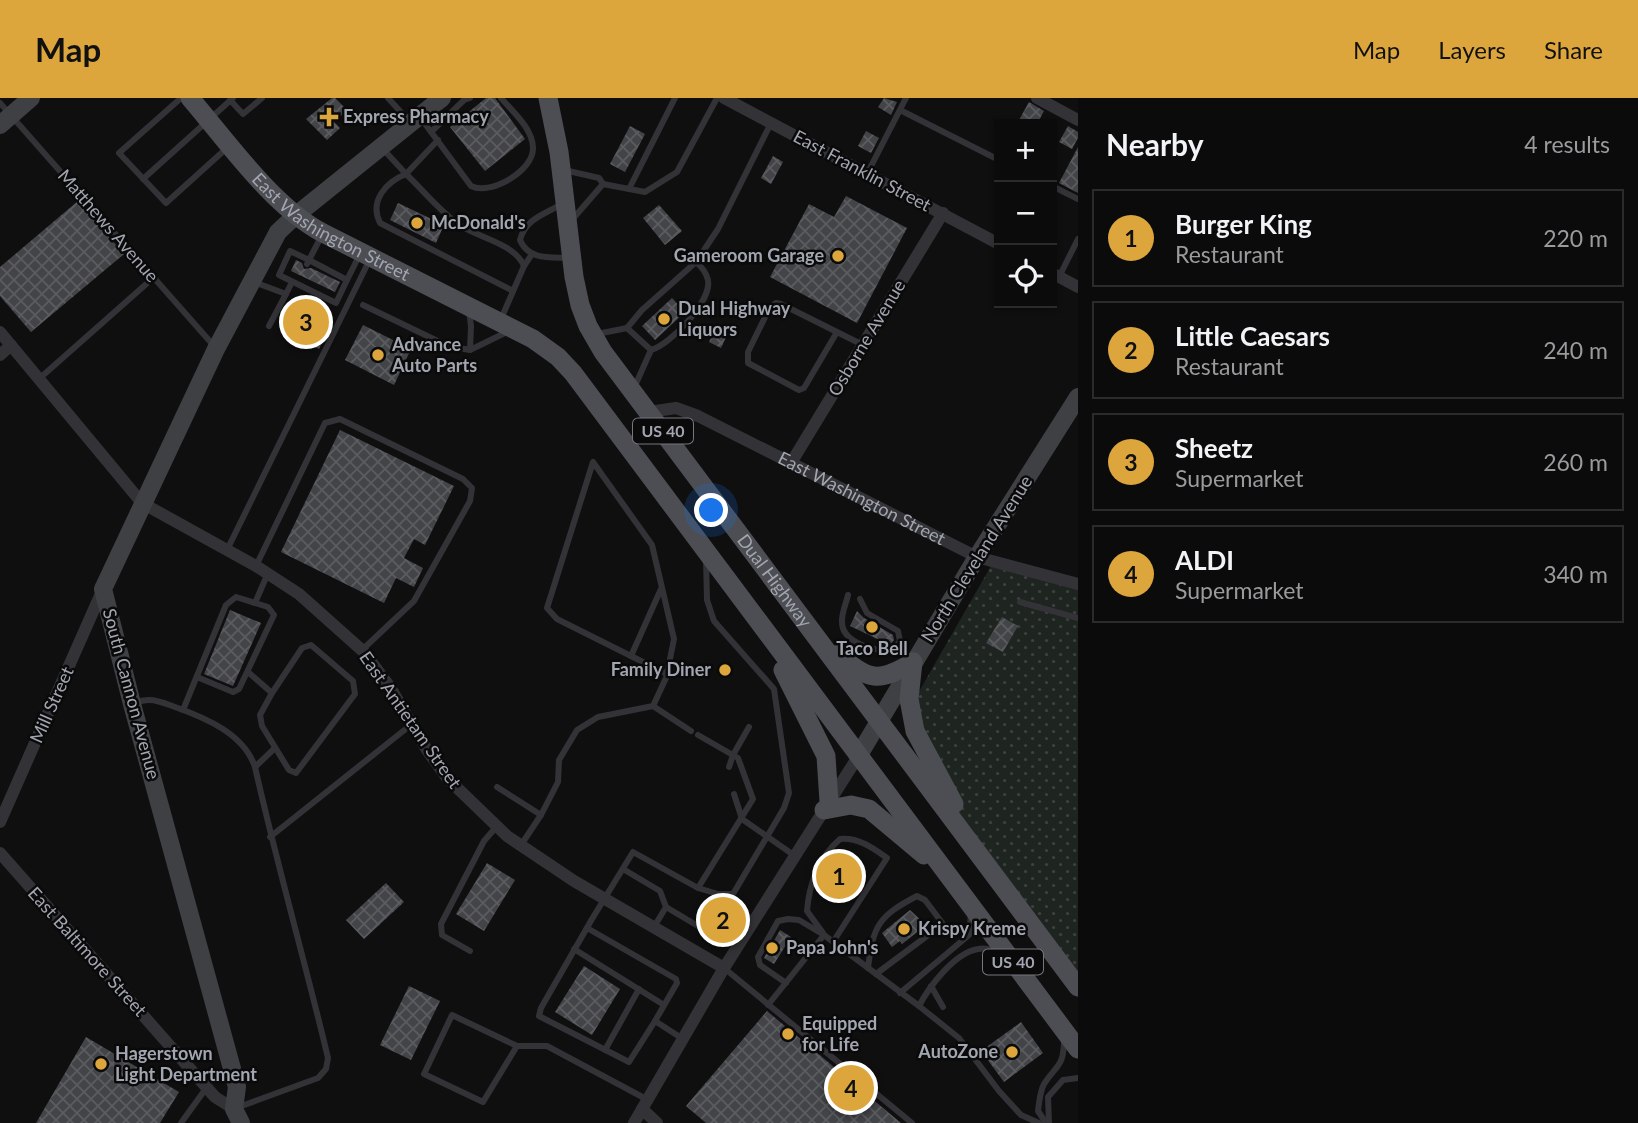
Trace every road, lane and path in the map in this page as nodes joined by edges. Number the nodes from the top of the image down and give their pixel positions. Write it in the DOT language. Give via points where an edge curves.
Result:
graph roads {
  1 [pos="31,98"];
  2 [pos="181,98"];
  3 [pos="190,98"];
  4 [pos="262,98"];
  5 [pos="388,98"];
  6 [pos="442,98"];
  7 [pos="470,98"];
  8 [pos="502,98"];
  9 [pos="548,98"];
  10 [pos="675,98"];
  11 [pos="717,98"];
  12 [pos="724,98"];
  13 [pos="906,98"];
  14 [pos="1037,98"];
  15 [pos="231,99"];
  16 [pos="900,110"];
  17 [pos="4,115"];
  18 [pos="208,119"];
  19 [pos="415,119"];
  20 [pos="1078,120"];
  21 [pos="771,123"];
  22 [pos="431,132"];
  23 [pos="438,140"];
  24 [pos="230,145"];
  25 [pos="380,147"];
  26 [pos="994,157"];
  27 [pos="561,170"];
  28 [pos="406,174"];
  29 [pos="867,174"];
  30 [pos="143,179"];
  31 [pos="603,184"];
  32 [pos="1057,188"];
  33 [pos="629,189"];
  34 [pos="1078,199"];
  35 [pos="565,202"];
  36 [pos="943,213"];
  37 [pos="295,216"];
  38 [pos="568,225"];
  39 [pos="323,233"];
  40 [pos="1078,239"];
  41 [pos="994,241"];
  42 [pos="531,254"];
  43 [pos="366,255"];
  44 [pos="572,258"];
  45 [pos="308,262"];
  46 [pos="696,262"];
  47 [pos="524,266"];
  48 [pos="1057,272"];
  49 [pos="301,276"];
  50 [pos="1057,276"];
  51 [pos="153,278"];
  52 [pos="348,280"];
  53 [pos="252,281"];
  54 [pos="294,283"];
  55 [pos="315,283"];
  56 [pos="1078,287"];
  57 [pos="327,289"];
  58 [pos="311,291"];
  59 [pos="513,291"];
  60 [pos="286,294"];
  61 [pos="323,297"];
  62 [pos="363,305"];
  63 [pos="469,306"];
  64 [pos="507,325"];
  65 [pos="269,326"];
  66 [pos="627,328"];
  67 [pos="0,332"];
  68 [pos="837,332"];
  69 [pos="593,335"];
  70 [pos="11,345"];
  71 [pos="863,345"];
  72 [pos="216,349"];
  73 [pos="652,349"];
  74 [pos="470,350"];
  75 [pos="0,355"];
  76 [pos="40,378"];
  77 [pos="633,391"];
  78 [pos="1078,397"];
  79 [pos="649,412"];
  80 [pos="791,463"];
  81 [pos="142,503"];
  82 [pos="227,550"];
  83 [pos="705,550"];
  84 [pos="977,557"];
  85 [pos="256,566"];
  86 [pos="268,573"];
  87 [pos="1078,584"];
  88 [pos="662,588"];
  89 [pos="103,589"];
  90 [pos="848,595"];
  91 [pos="860,599"];
  92 [pos="1020,602"];
  93 [pos="255,603"];
  94 [pos="746,605"];
  95 [pos="1078,618"];
  96 [pos="809,627"];
  97 [pos="362,650"];
  98 [pos="631,656"];
  99 [pos="913,662"];
  100 [pos="247,672"];
  101 [pos="667,674"];
  102 [pos="197,677"];
  103 [pos="774,679"];
  104 [pos="272,694"];
  105 [pos="767,696"];
  106 [pos="132,704"];
  107 [pos="653,706"];
  108 [pos="183,710"];
  109 [pos="879,722"];
  110 [pos="412,724"];
  111 [pos="749,727"];
  112 [pos="275,748"];
  113 [pos="733,755"];
  114 [pos="859,755"];
  115 [pos="255,767"];
  116 [pos="729,767"];
  117 [pos="497,787"];
  118 [pos="734,794"];
  119 [pos="827,806"];
  120 [pos="541,815"];
  121 [pos="742,819"];
  122 [pos="0,822"];
  123 [pos="497,826"];
  124 [pos="270,836"];
  125 [pos="767,836"];
  126 [pos="521,845"];
  127 [pos="0,853"];
  128 [pos="795,856"];
  129 [pos="986,863"];
  130 [pos="623,869"];
  131 [pos="949,875"];
  132 [pos="698,888"];
  133 [pos="605,899"];
  134 [pos="971,905"];
  135 [pos="666,907"];
  136 [pos="654,927"];
  137 [pos="587,928"];
  138 [pos="708,932"];
  139 [pos="824,935"];
  140 [pos="833,942"];
  141 [pos="575,949"];
  142 [pos="470,951"];
  143 [pos="1008,955"];
  144 [pos="724,968"];
  145 [pos="868,968"];
  146 [pos="876,974"];
  147 [pos="786,983"];
  148 [pos="931,986"];
  149 [pos="1078,986"];
  150 [pos="639,989"];
  151 [pos="900,993"];
  152 [pos="664,1005"];
  153 [pos="768,1005"];
  154 [pos="919,1006"];
  155 [pos="943,1007"];
  156 [pos="654,1021"];
  157 [pos="1064,1030"];
  158 [pos="683,1039"];
  159 [pos="517,1046"];
  160 [pos="1078,1049"];
  161 [pos="605,1050"];
  162 [pos="1078,1078"];
  163 [pos="207,1087"];
  164 [pos="645,1104"];
  165 [pos="238,1116"];
  166 [pos="181,1123"];
  167 [pos="634,1123"];
  168 [pos="657,1123"];
  169 [pos="912,1123"];
  170 [pos="1039,1123"];
  171 [pos="1048,1123"];
  1 -- 17 [label="street"];
  2 -- 30 [label="lane" via="119,153"];
  3 -- 18 [label="main road, East Washington Street / US 40"];
  4 -- 15 [label="lane" via="243,114"];
  5 -- 19 [label="lane"];
  6 -- 19 [label="street, South Cannon Avenue"];
  7 -- 22 [label="lane"];
  8 -- 23 [label="lane" via="526,127 533,147 530,159 498,186 486,190 471,186"];
  9 -- 27 [label="main road, Dual Highway / US 40"];
  10 -- 33 [label="lane"];
  11 -- 33 [label="lane" via="677,172 645,192"];
  12 -- 21 [label="street, East Franklin Street"];
  13 -- 16 [label="lane"];
  14 -- 20 [label="street"];
  15 -- 18 [label="lane"];
  16 -- 26 [label="lane"];
  16 -- 29 [label="lane"];
  17 -- 51 [label="lane, Matthews Avenue"];
  18 -- 24 [label="main road, East Washington Street / US 40"];
  18 -- 30 [label="lane"];
  19 -- 22 [label="lane"];
  19 -- 25 [label="street, South Cannon Avenue"];
  21 -- 29 [label="street, East Franklin Street"];
  21 -- 46 [label="lane" via="718,229"];
  22 -- 23 [label="lane"];
  23 -- 28 [label="lane"];
  24 -- 30 [label="lane" via="166,203"];
  24 -- 37 [label="main road, East Washington Street / US 40"];
  25 -- 28 [label="lane"];
  25 -- 37 [label="street, South Cannon Avenue"];
  27 -- 31 [label="lane" via="599,177"];
  27 -- 35 [label="main road, Dual Highway / US 40"];
  28 -- 47 [label="lane" via="462,226 510,251"];
  28 -- 59 [label="lane" via="386,184 380,195 376,206 380,223"];
  29 -- 36 [label="street, East Franklin Street"];
  31 -- 33 [label="lane"];
  31 -- 38 [label="lane"];
  32 -- 34 [label="lane"];
  35 -- 38 [label="main road, Dual Highway / US 40"];
  35 -- 42 [label="lane" via="524,228 520,240"];
  36 -- 41 [label="street, East Franklin Street"];
  36 -- 71 [label="street, Osborne Avenue"];
  37 -- 39 [label="main road, East Washington Street / US 40"];
  37 -- 53 [label="street, South Cannon Avenue" via="278,232"];
  38 -- 44 [label="main road, Dual Highway / US 40"];
  39 -- 43 [label="main road, East Washington Street / US 40"];
  39 -- 45 [label="lane"];
  40 -- 48 [label="lane"];
  42 -- 44 [label="lane"];
  42 -- 47 [label="lane"];
  43 -- 52 [label="lane"];
  43 -- 63 [label="main road, East Washington Street / US 40"];
  43 -- 82 [label="lane"];
  44 -- 69 [label="main road, Dual Highway / US 40" via="580,305"];
  45 -- 52 [label="lane"];
  45 -- 54 [label="lane" via="290,251 279,275"];
  46 -- 66 [label="lane"];
  46 -- 73 [label="lane" via="708,280 704,297 668,341"];
  47 -- 59 [label="lane"];
  49 -- 54 [label="lane"];
  50 -- 56 [label="street"];
  51 -- 72 [label="lane, Matthews Avenue"];
  51 -- 76 [label="lane"];
  52 -- 61 [label="lane" via="336,303"];
  53 -- 60 [label="lane"];
  53 -- 72 [label="street, South Cannon Avenue"];
  54 -- 58 [label="lane"];
  54 -- 60 [label="lane"];
  55 -- 58 [label="lane"];
  57 -- 61 [label="lane"];
  58 -- 61 [label="lane"];
  59 -- 64 [label="lane"];
  60 -- 65 [label="lane"];
  62 -- 74 [label="lane" via="448,346"];
  63 -- 64 [label="main road, East Washington Street / US 40"];
  63 -- 74 [label="lane"];
  64 -- 74 [label="lane"];
  64 -- 83 [label="main road, US 40" via="558,357 573,373"];
  66 -- 69 [label="lane"];
  66 -- 73 [label="lane"];
  67 -- 70 [label="street, East Antietam Street"];
  68 -- 68 [label="lane" via="776,303 748,352 748,363 799,390"];
  68 -- 71 [label="lane"];
  69 -- 77 [label="main road, Dual Highway / US 40"];
  70 -- 75 [label="street"];
  70 -- 76 [label="street, East Antietam Street"];
  71 -- 80 [label="street, Osborne Avenue"];
  72 -- 81 [label="street, South Cannon Avenue"];
  73 -- 77 [label="lane"];
  76 -- 81 [label="street, East Antietam Street"];
  77 -- 79 [label="main road, Dual Highway / US 40"];
  78 -- 84 [label="street, North Cleveland Avenue"];
  79 -- 80 [label="street, East Washington Street" via="676,408"];
  79 -- 96 [label="main road, Dual Highway / US 40"];
  80 -- 84 [label="street, East Washington Street"];
  81 -- 82 [label="street, East Antietam Street"];
  81 -- 89 [label="street, South Cannon Avenue"];
  82 -- 85 [label="street, East Antietam Street"];
  83 -- 94 [label="main road, US 40"];
  83 -- 103 [label="lane" via="707,600 714,621"];
  84 -- 87 [label="street, East Washington Street"];
  84 -- 99 [label="street, North Cleveland Avenue"];
  85 -- 86 [label="street, East Antietam Street"];
  85 -- 97 [label="lane" via="325,423 340,419 463,479 472,488 470,500 414,601"];
  86 -- 93 [label="lane"];
  86 -- 97 [label="street, East Antietam Street"];
  88 -- 98 [label="lane"];
  88 -- 98 [label="lane" via="652,545 593,462 547,608 557,620"];
  88 -- 101 [label="lane" via="674,639"];
  89 -- 106 [label="street, South Cannon Avenue"];
  89 -- 122 [label="street, Mill Street"];
  90 -- 91 [label="lane" via="841,622 847,635 867,647 893,650 900,641 898,631 867,613"];
  92 -- 95 [label="lane"];
  93 -- 100 [label="lane" via="268,607 274,615"];
  93 -- 102 [label="lane" via="236,597 226,605"];
  94 -- 103 [label="main road"];
  94 -- 114 [label="main road, US 40"];
  96 -- 99 [label="main road" via="865,675 885,676"];
  96 -- 109 [label="main road, Dual Highway / US 40"];
  97 -- 110 [label="street, East Antietam Street"];
  98 -- 101 [label="lane"];
  99 -- 109 [label="street, North Cleveland Avenue"];
  99 -- 129 [label="main road" via="909,699 915,731"];
  100 -- 102 [label="lane" via="239,690 233,692"];
  100 -- 104 [label="lane"];
  101 -- 107 [label="lane"];
  102 -- 108 [label="lane"];
  103 -- 105 [label="lane"];
  103 -- 119 [label="main road" via="827,756"];
  103 -- 125 [label="lane" via="789,793"];
  104 -- 112 [label="lane" via="260,715"];
  104 -- 112 [label="lane" via="302,648 311,645 353,681 355,694 296,773"];
  106 -- 108 [label="lane" via="158,701"];
  106 -- 165 [label="street, South Cannon Avenue" via="237,1087"];
  107 -- 113 [label="lane"];
  107 -- 120 [label="lane" via="598,717 577,730 559,760 558,782"];
  108 -- 115 [label="lane" via="233,737 251,754"];
  109 -- 114 [label="street, North Cleveland Avenue"];
  109 -- 129 [label="main road, Dual Highway / US 40"];
  110 -- 123 [label="street, East Antietam Street" via="448,779"];
  110 -- 124 [label="lane"];
  111 -- 113 [label="lane"];
  112 -- 115 [label="lane"];
  113 -- 116 [label="lane"];
  113 -- 121 [label="lane" via="753,799"];
  114 -- 119 [label="street"];
  114 -- 131 [label="main road, US 40"];
  115 -- 124 [label="lane"];
  117 -- 120 [label="lane"];
  118 -- 121 [label="lane"];
  119 -- 128 [label="street"];
  119 -- 131 [label="main road" via="869,809"];
  120 -- 126 [label="lane"];
  121 -- 125 [label="lane"];
  121 -- 132 [label="lane"];
  123 -- 126 [label="street, East Antietam Street"];
  123 -- 142 [label="lane" via="484,841 441,924 442,935"];
  124 -- 165 [label="lane" via="328,1058 318,1078"];
  125 -- 128 [label="lane"];
  125 -- 132 [label="lane" via="733,894"];
  126 -- 133 [label="street, East Antietam Street"];
  127 -- 163 [label="street, East Baltimore Street"];
  128 -- 144 [label="street"];
  129 -- 149 [label="main road, Dual Highway / US 40"];
  130 -- 132 [label="lane" via="633,852"];
  130 -- 133 [label="lane"];
  130 -- 135 [label="lane" via="660,891"];
  131 -- 134 [label="main road, US 40"];
  133 -- 136 [label="street, East Antietam Street"];
  133 -- 137 [label="lane"];
  134 -- 143 [label="main road, US 40"];
  134 -- 151 [label="lane" via="969,934"];
  135 -- 136 [label="lane"];
  135 -- 138 [label="lane"];
  136 -- 144 [label="street, East Antietam Street"];
  137 -- 141 [label="lane"];
  137 -- 152 [label="lane" via="676,979"];
  139 -- 140 [label="lane"];
  139 -- 140 [label="lane" via="807,911 812,880 840,839 869,845 887,858"];
  139 -- 147 [label="lane"];
  139 -- 147 [label="lane" via="799,920 778,921 758,957 760,965"];
  140 -- 145 [label="lane"];
  141 -- 150 [label="lane"];
  141 -- 161 [label="lane" via="539,1016"];
  143 -- 148 [label="lane" via="978,949 955,962"];
  143 -- 157 [label="main road, US 40"];
  144 -- 153 [label="lane"];
  144 -- 158 [label="street"];
  145 -- 146 [label="lane"];
  145 -- 146 [label="lane" via="876,926 917,896 925,900 943,924"];
  146 -- 151 [label="lane"];
  147 -- 153 [label="lane"];
  148 -- 154 [label="lane"];
  148 -- 155 [label="lane"];
  150 -- 152 [label="lane"];
  150 -- 161 [label="lane"];
  151 -- 154 [label="lane"];
  152 -- 156 [label="lane"];
  153 -- 169 [label="lane"];
  154 -- 170 [label="lane" via="959,1038 1021,1115"];
  156 -- 158 [label="lane"];
  156 -- 161 [label="lane" via="629,1062"];
  157 -- 160 [label="main road, US 40"];
  157 -- 171 [label="lane" via="1064,1051 1040,1098 1038,1111"];
  158 -- 164 [label="street"];
  159 -- 159 [label="lane" via="452,1015 424,1074 483,1102"];
  159 -- 164 [label="lane" via="547,1046"];
  162 -- 171 [label="lane" via="1063,1080 1048,1097"];
  163 -- 165 [label="street, East Baltimore Street"];
  163 -- 166 [label="lane"];
  164 -- 167 [label="street"];
  164 -- 168 [label="street"];
}
